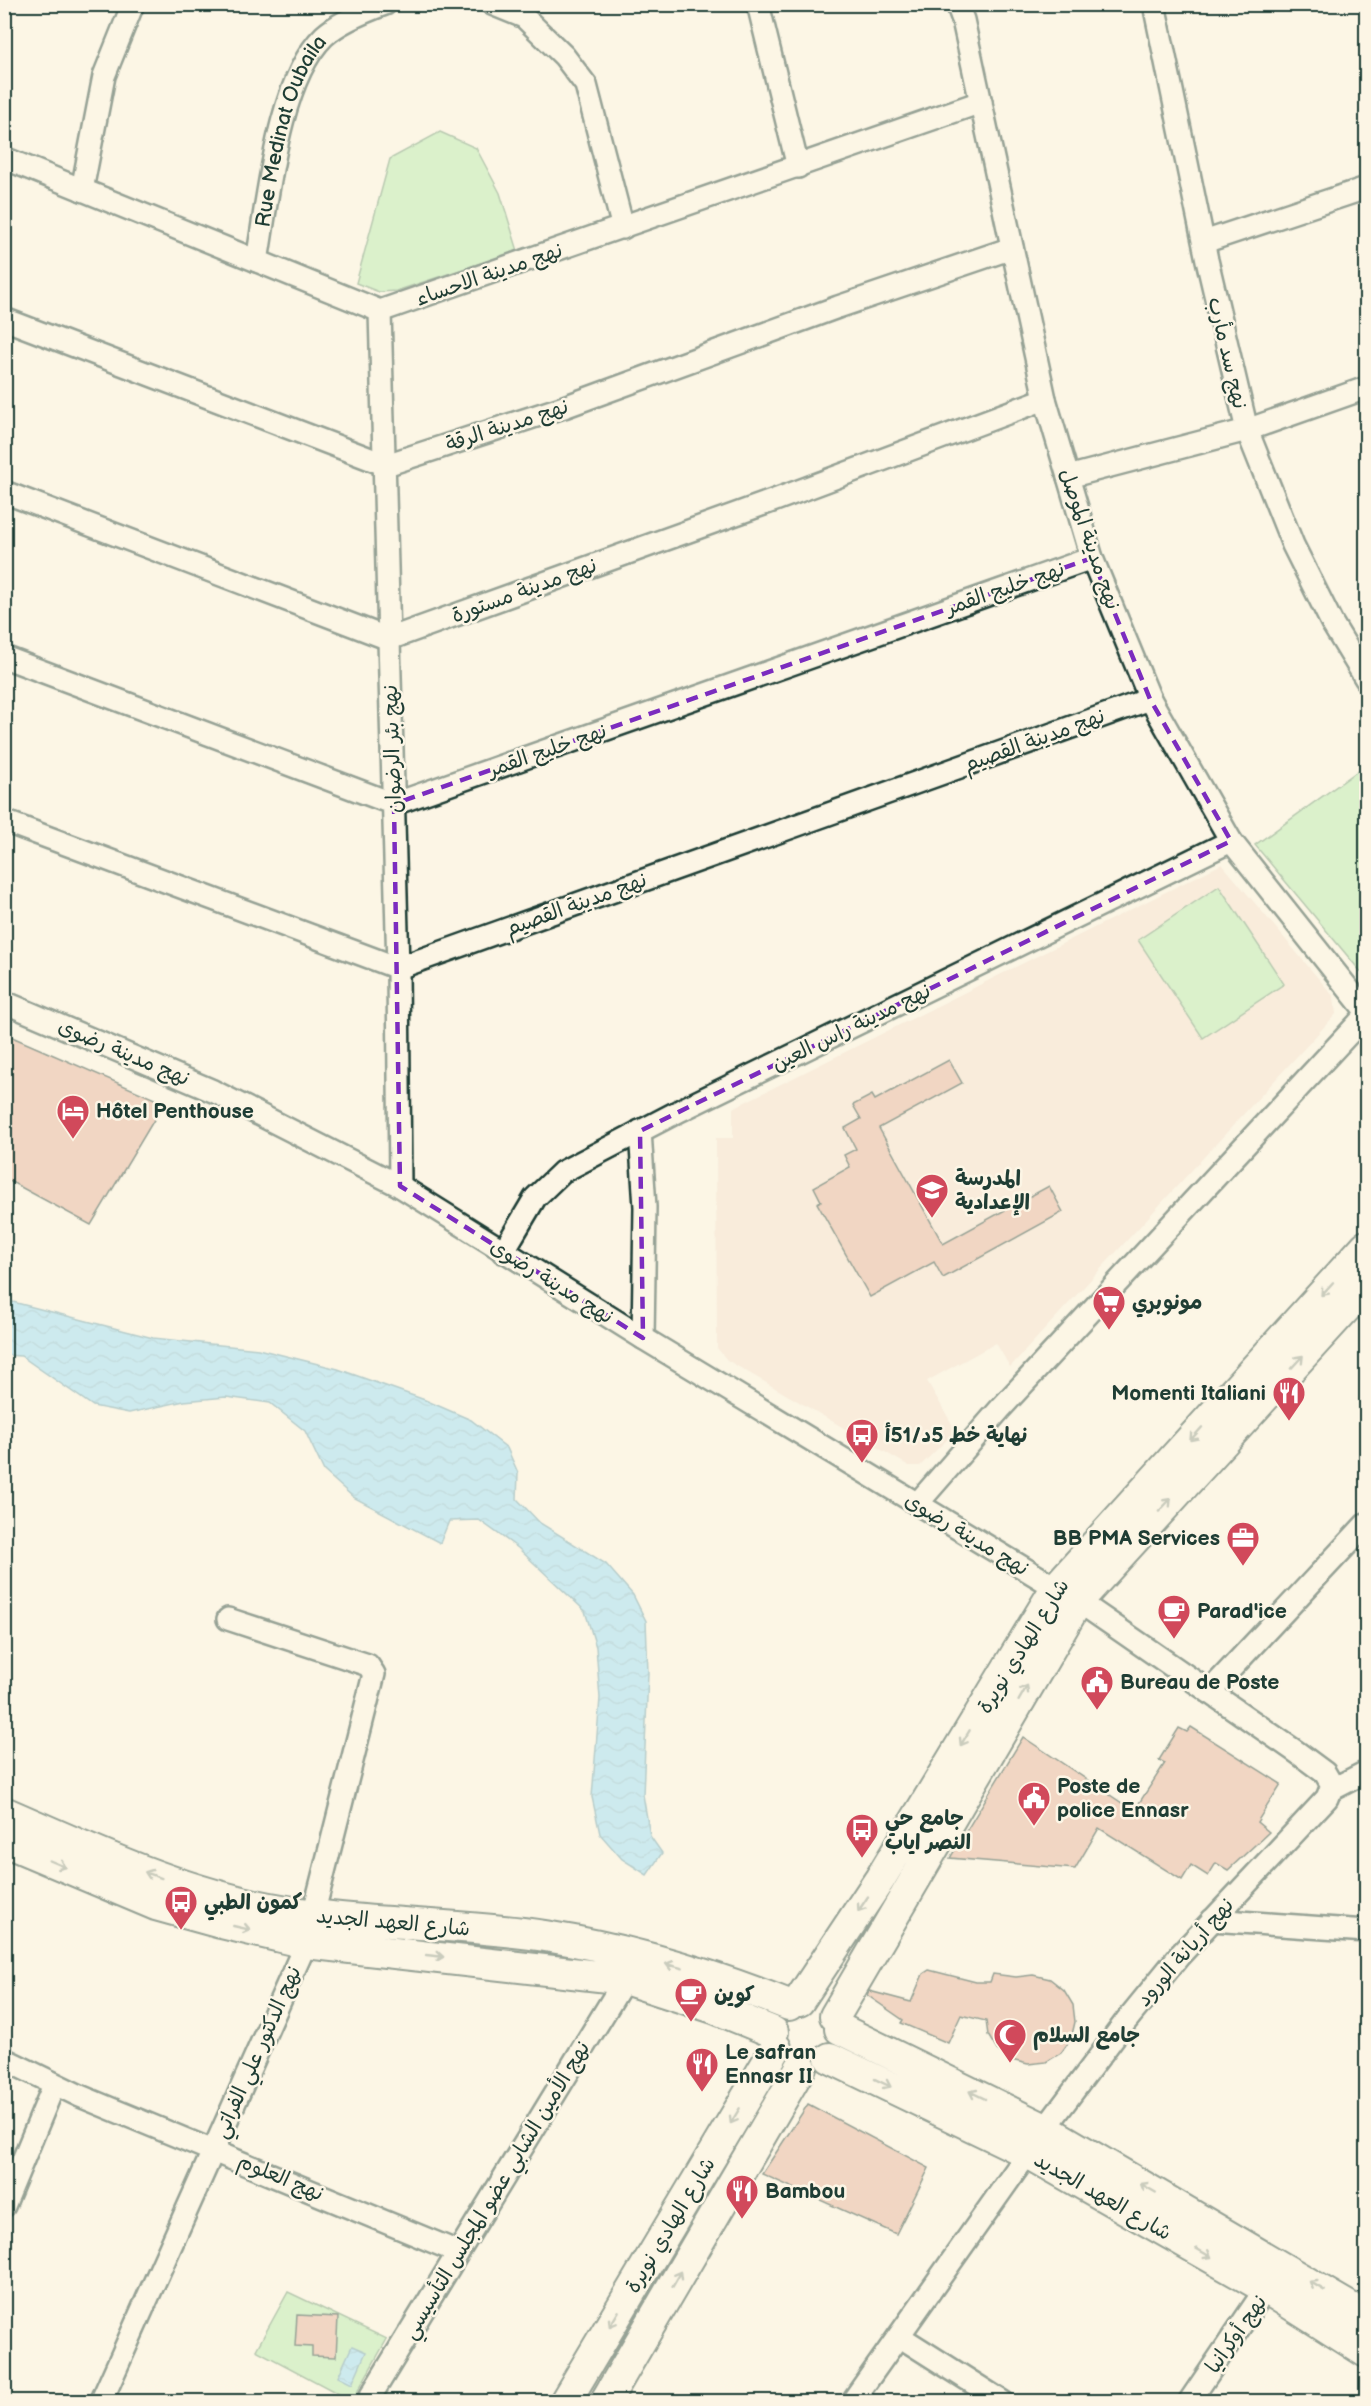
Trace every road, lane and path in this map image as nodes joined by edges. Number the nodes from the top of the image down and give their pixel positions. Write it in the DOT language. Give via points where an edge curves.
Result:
graph roads {
  1 [pos="133,4"];
  2 [pos="385,4"];
  3 [pos="492,4"];
  4 [pos="758,4"];
  5 [pos="957,4"];
  6 [pos="1154,4"];
  7 [pos="981,102"];
  8 [pos="4,159"];
  9 [pos="798,167"];
  10 [pos="1366,188"];
  11 [pos="82,190"];
  12 [pos="623,228"];
  13 [pos="1204,242"];
  14 [pos="1012,248"];
  15 [pos="257,261"];
  16 [pos="381,311"];
  17 [pos="4,319"];
  18 [pos="1366,388"];
  19 [pos="1045,399"];
  20 [pos="1246,430"];
  21 [pos="386,465"];
  22 [pos="1068,477"];
  23 [pos="4,492"];
  24 [pos="1092,558"];
  25 [pos="389,639"];
  26 [pos="4,657"];
  27 [pos="1366,679"];
  28 [pos="1150,699"];
  29 [pos="394,804"];
  30 [pos="4,821"];
  31 [pos="1232,841"];
  32 [pos="398,968"];
  33 [pos="4,1002"];
  34 [pos="1366,1013"];
  35 [pos="640,1131"];
  36 [pos="399,1186"];
  37 [pos="1366,1246"];
  38 [pos="503,1251"];
  39 [pos="1366,1286"];
  40 [pos="643,1338"];
  41 [pos="917,1504"];
  42 [pos="1366,1524"];
  43 [pos="1067,1594"];
  44 [pos="228,1619"];
  45 [pos="1209,1692"];
  46 [pos="1366,1772"];
  47 [pos="1331,1790"];
  48 [pos="4,1812"];
  49 [pos="4,1841"];
  50 [pos="1212,1920"];
  51 [pos="310,1929"];
  52 [pos="1366,1931"];
  53 [pos="625,1979"];
  54 [pos="794,2003"];
  55 [pos="837,2022"];
  56 [pos="775,2040"];
  57 [pos="830,2058"];
  58 [pos="4,2059"];
  59 [pos="801,2067"];
  60 [pos="54,2085"];
  61 [pos="1045,2128"];
  62 [pos="213,2149"];
  63 [pos="1028,2153"];
  64 [pos="4,2206"];
  65 [pos="458,2252"];
  66 [pos="1274,2277"];
  67 [pos="1366,2317"];
  68 [pos="899,2336"];
  69 [pos="1366,2352"];
  70 [pos="992,2399"];
  71 [pos="101,2402"];
  72 [pos="367,2402"];
  73 [pos="565,2402"];
  74 [pos="605,2402"];
  75 [pos="852,2402"];
  76 [pos="1189,2402"];
  1 -- 11 [label="street" via="104,76"];
  2 -- 15 [label="street, Rue Medinat Oubaila" via="325,34 300,68 276,149"];
  3 -- 12 [label="street" via="524,17 564,56 586,85"];
  4 -- 9 [label="street"];
  5 -- 7 [label="street, نهج مدينة الموصل"];
  6 -- 13 [label="street, نهج سد مأرب"];
  7 -- 9 [label="street, نهج مدينة الاحساء"];
  7 -- 14 [label="street, نهج مدينة الموصل"];
  8 -- 11 [label="street"];
  9 -- 12 [label="street, نهج مدينة الاحساء"];
  10 -- 13 [label="street"];
  11 -- 15 [label="street"];
  12 -- 16 [label="street, نهج مدينة الاحساء"];
  13 -- 20 [label="street, نهج سد مأرب"];
  14 -- 19 [label="street, نهج مدينة الموصل"];
  14 -- 21 [label="street, نهج مدينة الرقة"];
  15 -- 16 [label="street"];
  16 -- 21 [label="street, نهج بئر الرضوان"];
  17 -- 21 [label="street"];
  18 -- 20 [label="street"];
  19 -- 22 [label="street, نهج مدينة الموصل"];
  19 -- 25 [label="street, نهج مدينة مستورة"];
  20 -- 22 [label="street"];
  20 -- 27 [label="street, نهج سد مأرب" via="1293,545 1332,623"];
  21 -- 25 [label="street, نهج بئر الرضوان"];
  22 -- 24 [label="street, نهج مدينة الموصل"];
  23 -- 25 [label="street"];
  24 -- 28 [label="street, نهج مدينة الموصل"];
  24 -- 29 [label="street, نهج خليج القمر"];
  25 -- 29 [label="street, نهج بئر الرضوان"];
  26 -- 29 [label="street"];
  28 -- 31 [label="street, نهج مدينة الموصل"];
  28 -- 32 [label="street, نهج مدينة القصيم"];
  29 -- 32 [label="street, نهج بئر الرضوان"];
  30 -- 32 [label="street"];
  31 -- 34 [label="street, نهج مدينة الموصل"];
  31 -- 35 [label="street, نهج مدينة راس العين"];
  32 -- 36 [label="street, نهج بئر الرضوان"];
  33 -- 36 [label="street, نهج مدينة رضوى" via="213,1091"];
  34 -- 41 [label="street"];
  35 -- 38 [label="street, نهج مدينة راس العين" via="548,1183"];
  35 -- 40 [label="street" via="645,1207"];
  36 -- 38 [label="street, نهج مدينة رضوى"];
  37 -- 43 [label="main road, شارع الهادي نويرة, one-way"];
  38 -- 40 [label="street, نهج مدينة رضوى"];
  43 -- 39 [label="main road, شارع الهادي نويرة, one-way"];
  40 -- 41 [label="street, نهج مدينة رضوى"];
  41 -- 43 [label="street, نهج مدينة رضوى"];
  42 -- 45 [label="street"];
  43 -- 45 [label="street"];
  43 -- 54 [label="main road, شارع الهادي نويرة, one-way"];
  55 -- 43 [label="main road, شارع الهادي نويرة, one-way"];
  44 -- 51 [label="street, نهج الدكتور علي الفراتي" via="368,1665 374,1674"];
  45 -- 47 [label="street" via="1320,1768 1330,1780"];
  46 -- 47 [label="street"];
  47 -- 50 [label="street, نهج أريانة الورود"];
  51 -- 48 [label="main road, شارع العهد الجديد, one-way" via="251,1904 122,1863"];
  49 -- 51 [label="main road, شارع العهد الجديد, one-way" via="156,1905"];
  50 -- 52 [label="street"];
  50 -- 61 [label="street, نهج أريانة الورود" via="1126,2021"];
  51 -- 53 [label="main road, شارع العهد الجديد, one-way"];
  54 -- 51 [label="main road, شارع العهد الجديد, one-way" via="634,1954 545,1936"];
  51 -- 62 [label="street, نهج الدكتور علي الفراتي"];
  53 -- 56 [label="main road, شارع العهد الجديد" via="714,2008"];
  53 -- 65 [label="street, نهج الأمين الشابي عضو المجلس التأسيسي"];
  54 -- 55 [label="main road" via="815,2001"];
  54 -- 56 [label="main road" via="778,2016"];
  55 -- 57 [label="main road" via="840,2039"];
  61 -- 55 [label="main road, شارع العهد الجديد, one-way"];
  56 -- 59 [label="main road" via="786,2060"];
  56 -- 73 [label="main road, شارع الهادي نويرة, one-way"];
  57 -- 59 [label="main road" via="816,2066"];
  57 -- 63 [label="main road, شارع العهد الجديد, one-way"];
  58 -- 60 [label="street, نهج العلوم"];
  74 -- 59 [label="main road, شارع الهادي نويرة, one-way"];
  60 -- 62 [label="street, نهج العلوم"];
  60 -- 64 [label="street"];
  61 -- 63 [label="street, نهج أريانة الورود"];
  66 -- 61 [label="main road, شارع العهد الجديد, one-way"];
  62 -- 65 [label="street, نهج العلوم"];
  62 -- 71 [label="street, نهج الدكتور علي الفراتي"];
  63 -- 66 [label="main road, شارع العهد الجديد, one-way"];
  63 -- 68 [label="street, نهج أريانة الورود"];
  65 -- 72 [label="street, نهج الأمين الشابي عضو المجلس التأسيسي"];
  67 -- 66 [label="main road, شارع العهد الجديد, one-way"];
  66 -- 69 [label="main road, شارع العهد الجديد"];
  66 -- 76 [label="street, نهج أوكرانيا"];
  68 -- 70 [label="street"];
  68 -- 75 [label="street, نهج أريانة الورود"];
}
